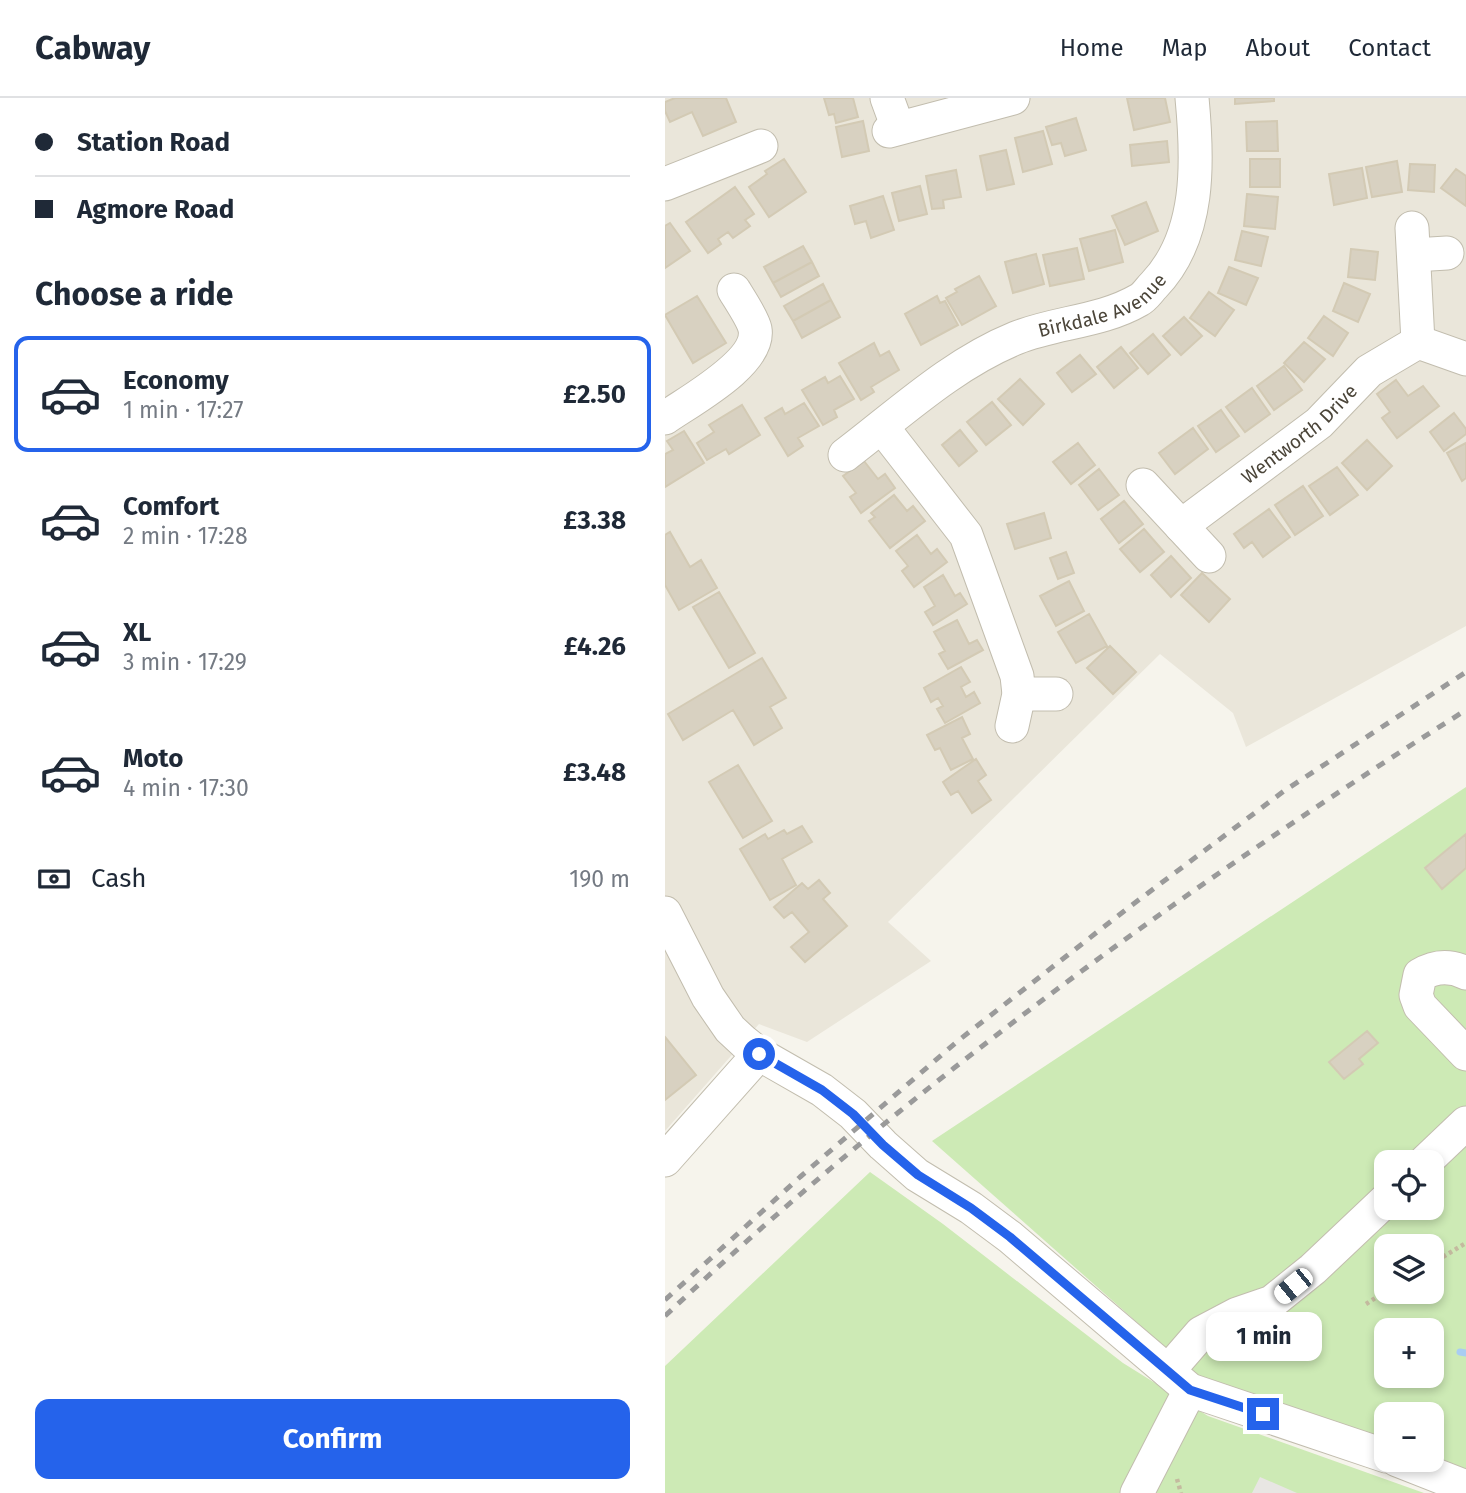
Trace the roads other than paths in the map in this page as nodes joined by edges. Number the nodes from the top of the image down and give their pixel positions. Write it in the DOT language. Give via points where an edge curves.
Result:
graph roads {
  1 [pos="1013,98"];
  2 [pos="1192,98"];
  3 [pos="891,119"];
  4 [pos="761,146"];
  5 [pos="665,184"];
  6 [pos="1447,254"];
  7 [pos="734,290"];
  8 [pos="1418,342"];
  9 [pos="1466,359"];
  10 [pos="665,418"];
  11 [pos="882,427"];
  12 [pos="845,455"];
  13 [pos="1143,485"];
  14 [pos="1181,526"];
  15 [pos="1209,556"];
  16 [pos="1019,694"];
  17 [pos="1056,694"];
  18 [pos="1012,726"];
  19 [pos="665,913"];
  20 [pos="1466,973"];
  21 [pos="759,1054"];
  22 [pos="1466,1054"];
  23 [pos="1466,1123"];
  24 [pos="1438,1150"];
  25 [pos="665,1160"];
  26 [pos="1374,1212"];
  27 [pos="1179,1380"];
  28 [pos="1374,1452"];
  29 [pos="1428,1472"];
  30 [pos="1466,1487"];
  31 [pos="1137,1493"];
  1 -- 3 [label="street"];
  2 -- 11 [label="street, Birkdale Avenue" via="1197,142 1186,230 1165,273 1141,299 1101,316 1017,338 953,371"];
  4 -- 5 [label="street"];
  6 -- 8 [label="street" via="1413,241"];
  7 -- 10 [label="street" via="755,330 751,352 739,366"];
  8 -- 9 [label="street"];
  8 -- 14 [label="street, Wentworth Drive" via="1369,371 1319,423"];
  11 -- 12 [label="street, Birkdale Avenue"];
  11 -- 16 [label="street" via="966,535 1017,676"];
  13 -- 14 [label="street"];
  14 -- 15 [label="street"];
  16 -- 17 [label="street"];
  16 -- 18 [label="street"];
  19 -- 21 [label="street" via="708,997 730,1029"];
  20 -- 22 [label="street" via="1431,968 1420,975 1416,995 1420,1006"];
  21 -- 25 [label="street"];
  21 -- 27 [label="street" via="838,1102 918,1175 1010,1237"];
  23 -- 24 [label="street"];
  26 -- 27 [label="street" via="1272,1302 1201,1333"];
  27 -- 28 [label="street"];
  27 -- 31 [label="street"];
  29 -- 30 [label="street"];
}
